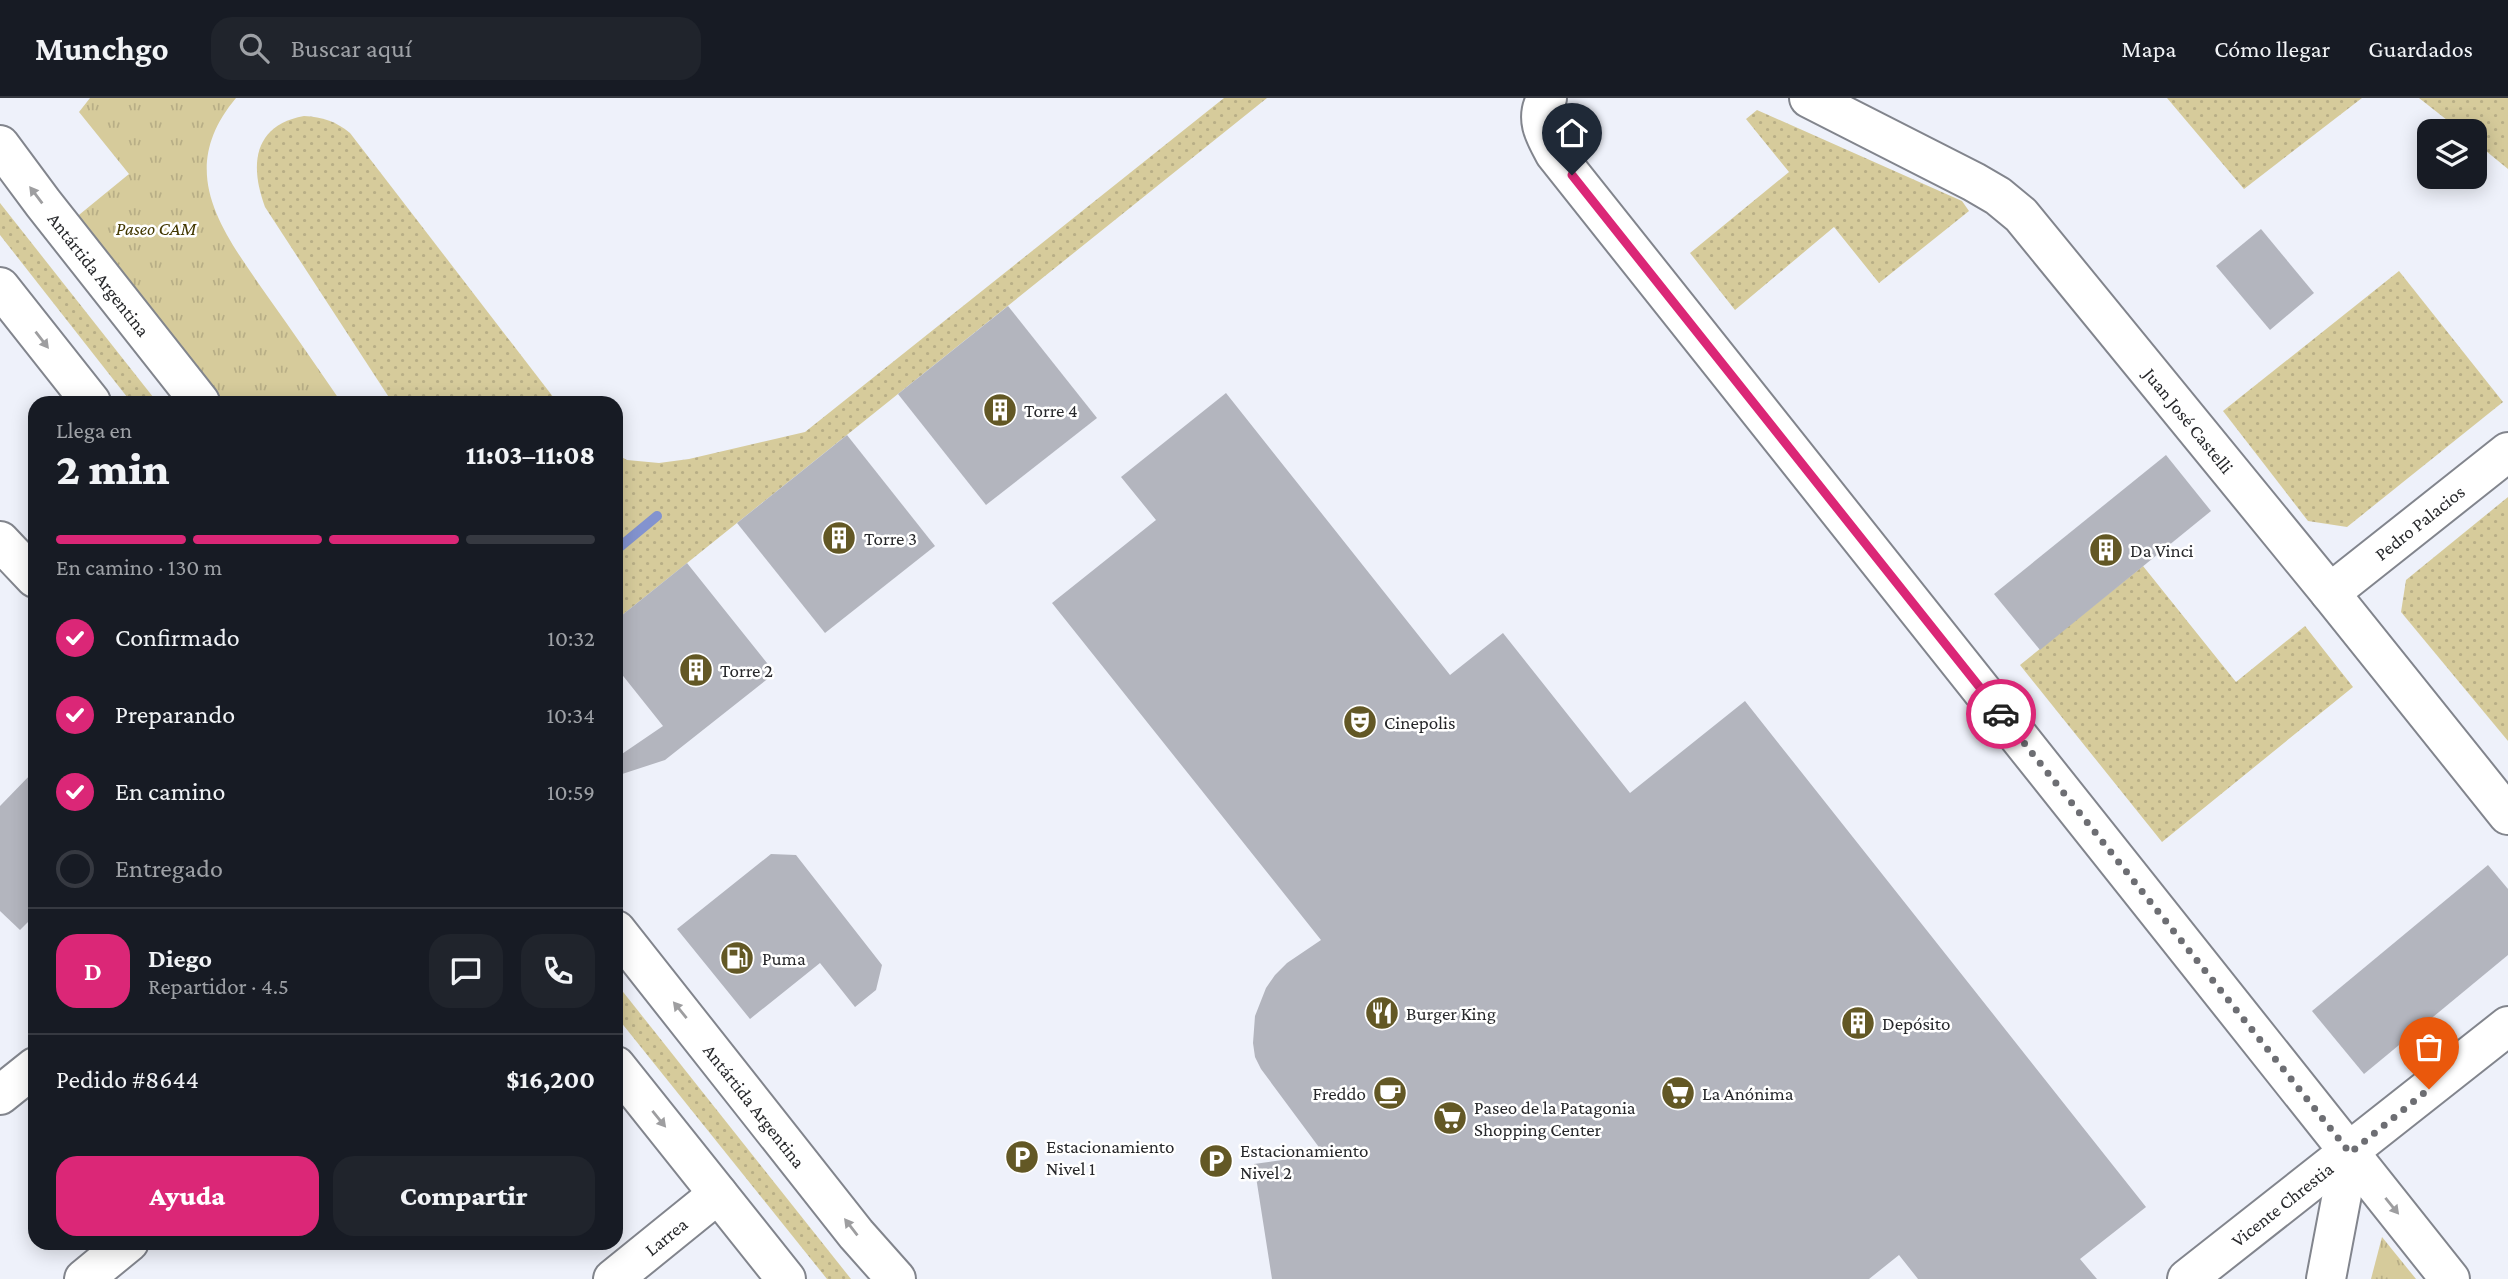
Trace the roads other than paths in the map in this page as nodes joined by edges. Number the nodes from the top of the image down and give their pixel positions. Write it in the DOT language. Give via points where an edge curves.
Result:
graph roads {
  1 [pos="1809,98"];
  2 [pos="1545,101"];
  3 [pos="0,145"];
  4 [pos="0,287"];
  5 [pos="86,396"];
  6 [pos="195,396"];
  7 [pos="2508,452"];
  8 [pos="0,541"];
  9 [pos="28,571"];
  10 [pos="2330,593"];
  11 [pos="2508,815"];
  12 [pos="623,939"];
  13 [pos="2508,1026"];
  14 [pos="28,1073"];
  15 [pos="623,1075"];
  16 [pos="0,1095"];
  17 [pos="2350,1153"];
  18 [pos="718,1194"];
  19 [pos="120,1250"];
  20 [pos="84,1279"];
  21 [pos="612,1279"];
  22 [pos="786,1279"];
  23 [pos="895,1279"];
  24 [pos="2187,1279"];
  25 [pos="2326,1279"];
  26 [pos="2450,1279"];
  1 -- 10 [label="street, Juan José Castelli" via="1974,182 2021,215"];
  2 -- 17 [label="street" via="1540,119 1555,154"];
  6 -- 3 [label="street, Antártida Argentina, one-way"];
  4 -- 5 [label="street, one-way"];
  7 -- 10 [label="street, Pedro Palacios"];
  8 -- 9 [label="street"];
  10 -- 11 [label="street, Juan José Castelli"];
  23 -- 12 [label="street, Antártida Argentina, one-way"];
  13 -- 17 [label="street, Vicente Chrestia"];
  14 -- 16 [label="street"];
  15 -- 18 [label="street, one-way"];
  17 -- 24 [label="street, Vicente Chrestia"];
  17 -- 25 [label="street"];
  17 -- 26 [label="street, one-way"];
  18 -- 21 [label="street, Larrea"];
  18 -- 22 [label="street"];
  19 -- 20 [label="street"];
}
